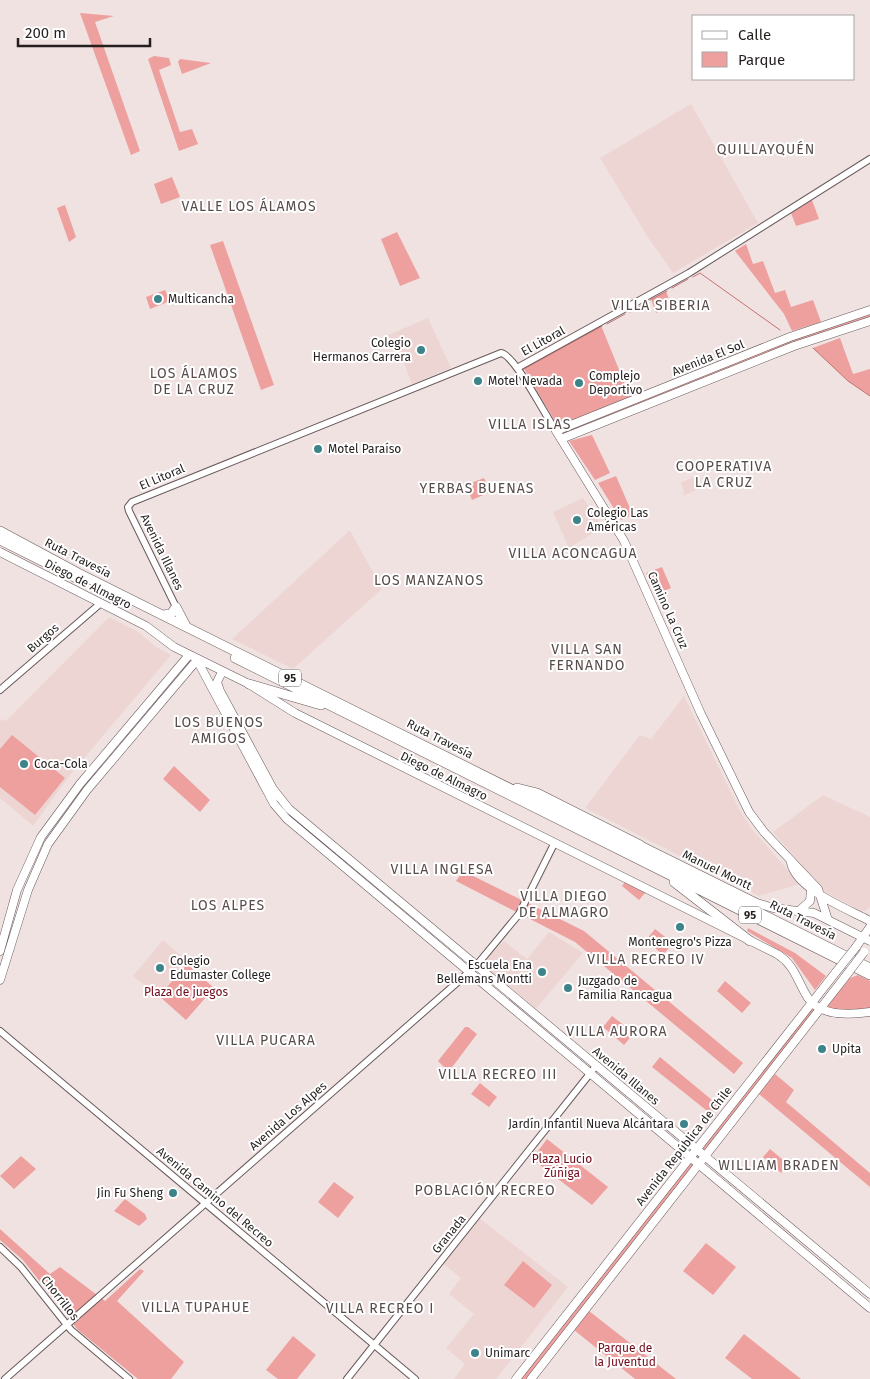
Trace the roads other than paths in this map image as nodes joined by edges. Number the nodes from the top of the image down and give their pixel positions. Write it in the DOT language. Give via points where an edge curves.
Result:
graph roads {
  1 [pos="870,160"];
  2 [pos="870,310"];
  3 [pos="870,321"];
  4 [pos="517,368"];
  5 [pos="556,431"];
  6 [pos="561,439"];
  7 [pos="128,506"];
  8 [pos="0,532"];
  9 [pos="0,540"];
  10 [pos="0,552"];
  11 [pos="101,603"];
  12 [pos="176,607"];
  13 [pos="163,615"];
  14 [pos="186,626"];
  15 [pos="189,655"];
  16 [pos="197,660"];
  17 [pos="222,672"];
  18 [pos="249,684"];
  19 [pos="0,690"];
  20 [pos="342,711"];
  21 [pos="502,784"];
  22 [pos="554,844"];
  23 [pos="640,845"];
  24 [pos="643,854"];
  25 [pos="629,855"];
  26 [pos="791,863"];
  27 [pos="811,889"];
  28 [pos="821,894"];
  29 [pos="800,910"];
  30 [pos="828,920"];
  31 [pos="870,921"];
  32 [pos="870,927"];
  33 [pos="866,939"];
  34 [pos="750,941"];
  35 [pos="870,945"];
  36 [pos="0,951"];
  37 [pos="476,966"];
  38 [pos="870,968"];
  39 [pos="469,972"];
  40 [pos="870,975"];
  41 [pos="0,980"];
  42 [pos="812,1002"];
  43 [pos="822,1008"];
  44 [pos="870,1012"];
  45 [pos="0,1031"];
  46 [pos="596,1066"];
  47 [pos="591,1073"];
  48 [pos="713,1128"];
  49 [pos="722,1136"];
  50 [pos="696,1149"];
  51 [pos="691,1156"];
  52 [pos="706,1157"];
  53 [pos="700,1164"];
  54 [pos="206,1204"];
  55 [pos="638,1224"];
  56 [pos="647,1232"];
  57 [pos="0,1247"];
  58 [pos="870,1294"];
  59 [pos="870,1308"];
  60 [pos="67,1326"];
  61 [pos="549,1337"];
  62 [pos="374,1345"];
  63 [pos="558,1345"];
  64 [pos="518,1377"];
  65 [pos="5,1379"];
  66 [pos="129,1379"];
  67 [pos="347,1379"];
  68 [pos="415,1379"];
  69 [pos="529,1379"];
  1 -- 4 [label="street, El Litoral" via="756,233"];
  2 -- 5 [label="main road, Avenida El Sol" via="790,337"];
  3 -- 6 [label="main road, Avenida El Sol" via="794,346"];
  4 -- 5 [label="street, Camino La Cruz"];
  4 -- 7 [label="street, El Litoral" via="506,354 498,354 176,483"];
  5 -- 6 [label="main road, Camino La Cruz"];
  6 -- 26 [label="main road, Camino La Cruz" via="624,542 698,708 749,812"];
  7 -- 12 [label="street, Avenida Illanes"];
  8 -- 13 [label="highway, Ruta Travesía / 95"];
  9 -- 20 [label="highway, Ruta Travesía / 95"];
  10 -- 11 [label="main road, Diego de Almagro"];
  11 -- 15 [label="main road, Diego de Almagro" via="146,626"];
  11 -- 19 [label="street, Burgos"];
  12 -- 13 [label="highway" via="171,614"];
  12 -- 14 [label="highway"];
  13 -- 14 [label="highway, Ruta Travesía / 95"];
  14 -- 21 [label="highway, Ruta Travesía / 95"];
  15 -- 16 [label="main road, Diego de Almagro"];
  15 -- 17 [label="main road" via="198,655 213,662"];
  15 -- 36 [label="main road" via="80,784 41,837 17,890"];
  16 -- 17 [label="main road, Diego de Almagro"];
  16 -- 39 [label="main road, Avenida Illanes" via="274,804 287,819"];
  16 -- 41 [label="main road" via="87,790 48,844 28,890"];
  17 -- 18 [label="main road, Diego de Almagro"];
  17 -- 37 [label="main road, Avenida Illanes" via="217,682 220,691 282,802"];
  18 -- 20 [label="highway"];
  18 -- 22 [label="main road, Diego de Almagro" via="295,713"];
  20 -- 25 [label="highway, Ruta Travesía / 95"];
  21 -- 23 [label="highway" via="537,793"];
  21 -- 24 [label="highway, Ruta Travesía / 95"];
  22 -- 34 [label="main road, Diego de Almagro"];
  22 -- 37 [label="street, Avenida Los Alpes" via="519,914"];
  23 -- 24 [label="highway"];
  23 -- 29 [label="main road, Manuel Montt" via="757,903"];
  24 -- 38 [label="highway, Ruta Travesía / 95"];
  25 -- 34 [label="highway" via="682,888"];
  25 -- 40 [label="highway, Ruta Travesía / 95"];
  26 -- 27 [label="main road, Camino La Cruz"];
  26 -- 28 [label="main road, Camino La Cruz" via="798,866"];
  27 -- 28 [label="main road, Camino La Cruz"];
  27 -- 29 [label="main road" via="810,901"];
  28 -- 30 [label="main road"];
  28 -- 31 [label="main road, Camino La Cruz"];
  29 -- 30 [label="main road, Manuel Montt"];
  30 -- 33 [label="main road, Manuel Montt"];
  32 -- 33 [label="main road, Avenida República de Chile"];
  33 -- 42 [label="main road, Avenida República de Chile, bridge"];
  34 -- 42 [label="main road, Diego de Almagro" via="788,963"];
  35 -- 43 [label="main road, Avenida República de Chile, bridge"];
  37 -- 39 [label="street, Avenida Los Alpes"];
  37 -- 46 [label="main road, Avenida Illanes"];
  39 -- 47 [label="main road, Avenida Illanes"];
  39 -- 54 [label="street, Avenida Los Alpes"];
  42 -- 43 [label="main road, Diego de Almagro"];
  42 -- 48 [label="main road, Avenida República de Chile"];
  43 -- 44 [label="main road, Diego de Almagro" via="844,1015"];
  43 -- 49 [label="main road, Avenida República de Chile"];
  45 -- 54 [label="street, Avenida Camino del Recreo"];
  46 -- 47 [label="street, Granada"];
  46 -- 50 [label="main road, Avenida Illanes"];
  47 -- 51 [label="main road, Avenida Illanes"];
  47 -- 62 [label="street, Granada"];
  48 -- 49 [label="main road"];
  48 -- 50 [label="main road, Avenida República de Chile"];
  49 -- 52 [label="main road, Avenida República de Chile"];
  50 -- 51 [label="main road, Avenida República de Chile"];
  50 -- 52 [label="main road, Avenida Illanes"];
  51 -- 53 [label="main road, Avenida Illanes"];
  51 -- 55 [label="main road, Avenida República de Chile"];
  52 -- 53 [label="main road, Avenida República de Chile"];
  52 -- 58 [label="main road, Avenida Illanes"];
  53 -- 56 [label="main road, Avenida República de Chile"];
  53 -- 59 [label="main road, Avenida Illanes"];
  54 -- 60 [label="street, Avenida Los Alpes"];
  54 -- 62 [label="street, Avenida Camino del Recreo"];
  55 -- 56 [label="main road"];
  55 -- 61 [label="main road, Avenida República de Chile"];
  56 -- 63 [label="main road, Avenida República de Chile"];
  57 -- 60 [label="street, Chorrillos" via="21,1267"];
  60 -- 65 [label="street, Avenida Los Alpes"];
  60 -- 66 [label="street, Chorrillos"];
  61 -- 63 [label="main road"];
  61 -- 64 [label="main road, Avenida República de Chile"];
  62 -- 67 [label="street, Granada"];
  62 -- 68 [label="street, Avenida Camino del Recreo"];
  63 -- 69 [label="main road, Avenida República de Chile"];
  64 -- 69 [label="main road"];
}
